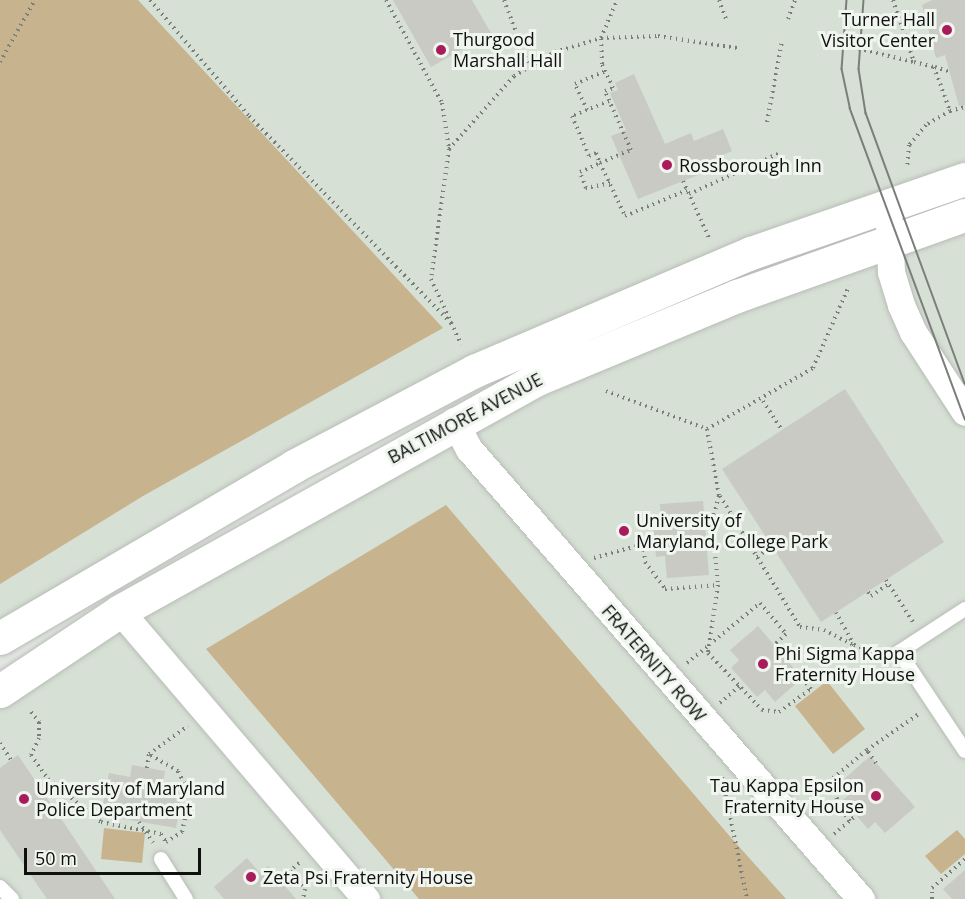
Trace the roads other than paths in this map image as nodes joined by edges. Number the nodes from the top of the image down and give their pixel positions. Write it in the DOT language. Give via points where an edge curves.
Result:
graph roads {
  1 [pos="965,178"];
  2 [pos="892,201"];
  3 [pos="965,215"];
  4 [pos="887,240"];
  5 [pos="965,412"];
  6 [pos="454,422"];
  7 [pos="965,609"];
  8 [pos="120,611"];
  9 [pos="0,638"];
  10 [pos="0,691"];
  11 [pos="965,751"];
  12 [pos="161,859"];
  13 [pos="0,887"];
  14 [pos="12,899"];
  15 [pos="186,899"];
  16 [pos="366,899"];
  17 [pos="861,899"];
  1 -- 2 [label="main road, BALTIMORE AVENUE"];
  2 -- 4 [label="street"];
  2 -- 9 [label="main road, BALTIMORE AVENUE" via="627,302 474,371 294,466"];
  3 -- 4 [label="main road, BALTIMORE AVENUE"];
  4 -- 5 [label="street" via="891,272 913,332"];
  4 -- 6 [label="main road, BALTIMORE AVENUE" via="619,343"];
  6 -- 8 [label="main road, BALTIMORE AVENUE"];
  6 -- 17 [label="street, FRATERNITY ROW" via="469,449"];
  7 -- 11 [label="lane" via="899,652"];
  8 -- 10 [label="main road, BALTIMORE AVENUE"];
  8 -- 16 [label="street"];
  12 -- 15 [label="lane"];
  13 -- 14 [label="lane"];
}
